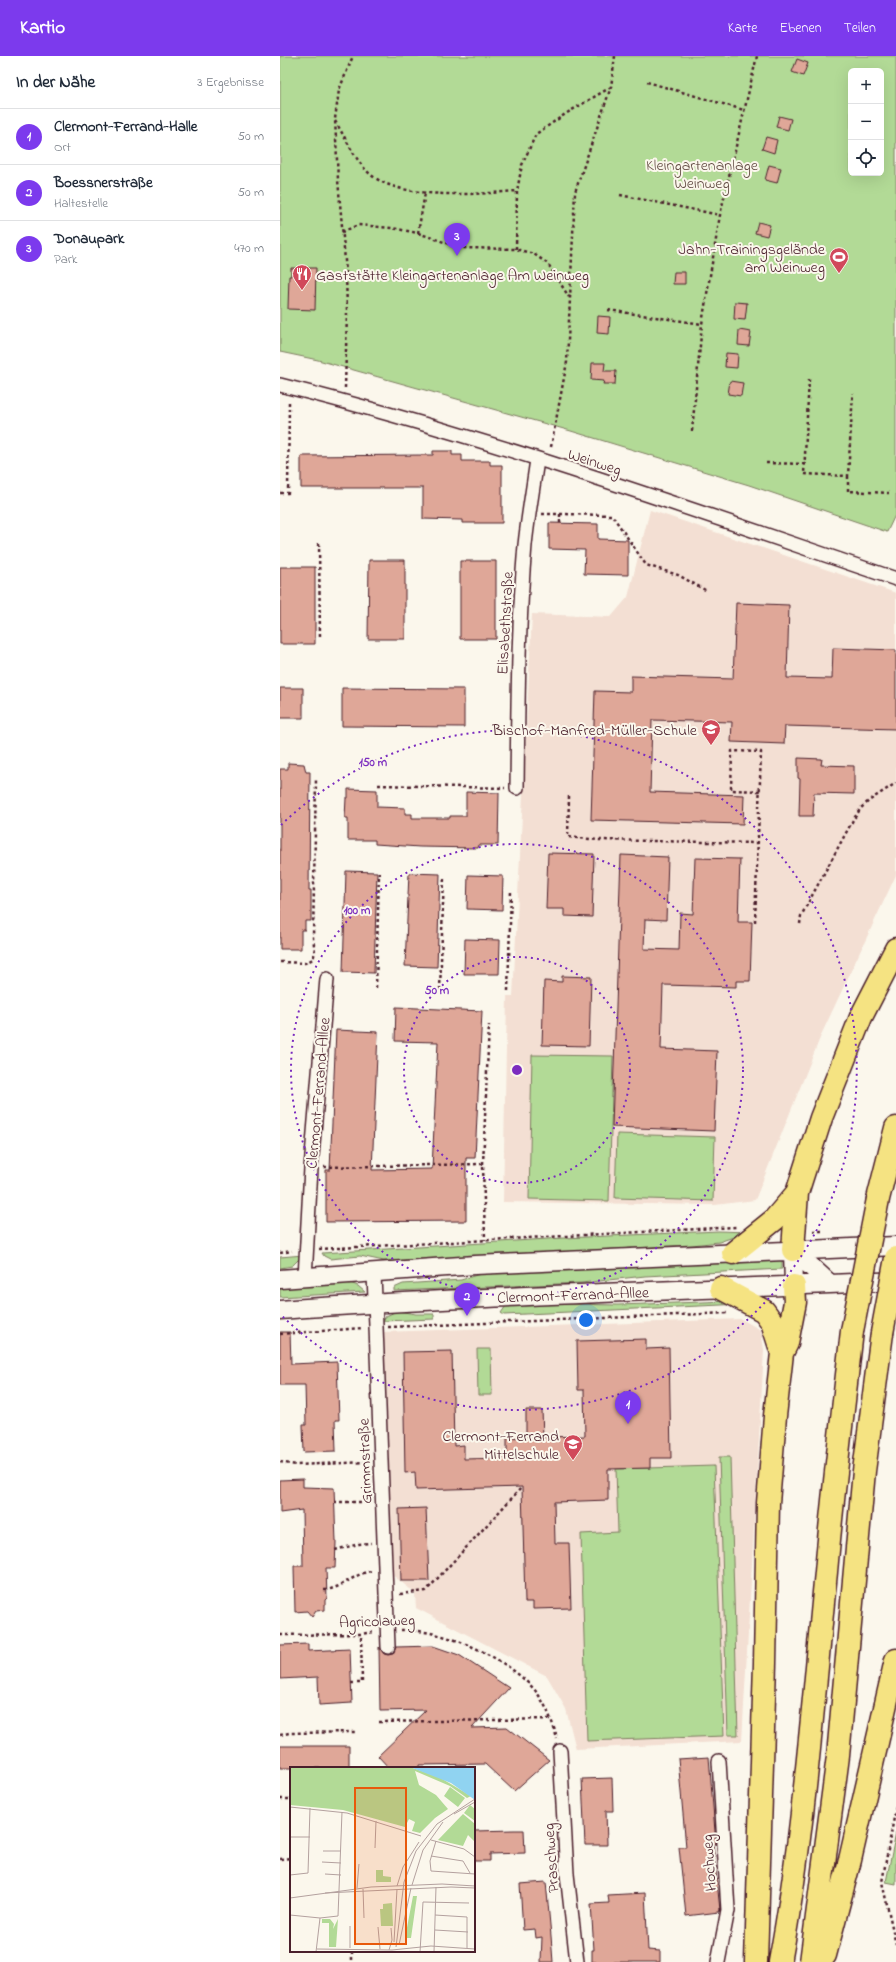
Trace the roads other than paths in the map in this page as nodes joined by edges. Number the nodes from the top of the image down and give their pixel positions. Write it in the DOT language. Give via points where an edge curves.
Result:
graph roads {
  1 [pos="284,386"];
  2 [pos="537,460"];
  3 [pos="896,579"];
  4 [pos="517,788"];
  5 [pos="896,949"];
  6 [pos="326,979"];
  7 [pos="896,1128"];
  8 [pos="797,1194"];
  9 [pos="793,1239"];
  10 [pos="896,1246"];
  11 [pos="733,1253"];
  12 [pos="896,1258"];
  13 [pos="374,1273"];
  14 [pos="305,1278"];
  15 [pos="280,1280"];
  16 [pos="896,1281"];
  17 [pos="830,1284"];
  18 [pos="794,1286"];
  19 [pos="721,1288"];
  20 [pos="375,1303"];
  21 [pos="280,1310"];
  22 [pos="782,1353"];
  23 [pos="388,1647"];
  24 [pos="896,1660"];
  25 [pos="560,1751"];
  26 [pos="719,1762"];
  27 [pos="577,1962"];
  28 [pos="718,1962"];
  29 [pos="756,1962"];
  30 [pos="780,1962"];
  31 [pos="811,1962"];
  32 [pos="819,1962"];
  1 -- 2 [label="street, Weinweg" via="426,424"];
  2 -- 3 [label="street, Weinweg" via="683,506"];
  2 -- 4 [label="street, Elisabethstraße" via="526,543 518,666"];
  5 -- 8 [label="highway" via="861,1017 821,1118"];
  6 -- 14 [label="street, Clermont-Ferrand-Allee"];
  7 -- 30 [label="highway, bridge" via="878,1200 852,1331 808,1762 791,1904"];
  8 -- 9 [label="highway"];
  8 -- 11 [label="highway" via="765,1228"];
  9 -- 10 [label="street, Clermont-Ferrand-Allee"];
  9 -- 11 [label="street, Clermont-Ferrand-Allee"];
  9 -- 17 [label="street"];
  9 -- 18 [label="street"];
  11 -- 13 [label="street, Clermont-Ferrand-Allee" via="475,1265"];
  12 -- 31 [label="highway, bridge" via="882,1333 864,1471 838,1756"];
  13 -- 14 [label="street, Clermont-Ferrand-Allee"];
  13 -- 20 [label="street, Grimmstraße"];
  14 -- 15 [label="street, Clermont-Ferrand-Allee"];
  16 -- 17 [label="street, Clermont-Ferrand-Allee"];
  17 -- 18 [label="street, Clermont-Ferrand-Allee"];
  18 -- 19 [label="street, Clermont-Ferrand-Allee"];
  18 -- 22 [label="highway" via="795,1302 787,1343"];
  19 -- 20 [label="street, Clermont-Ferrand-Allee"];
  19 -- 22 [label="highway" via="764,1311 772,1322"];
  20 -- 21 [label="street, Clermont-Ferrand-Allee"];
  20 -- 23 [label="street, Grimmstraße"];
  22 -- 29 [label="highway" via="768,1503"];
  24 -- 32 [label="highway" via="848,1867 825,1955"];
  25 -- 27 [label="street, Praschweg" via="567,1874"];
  26 -- 28 [label="street, Hochweg" via="728,1910"];
}
